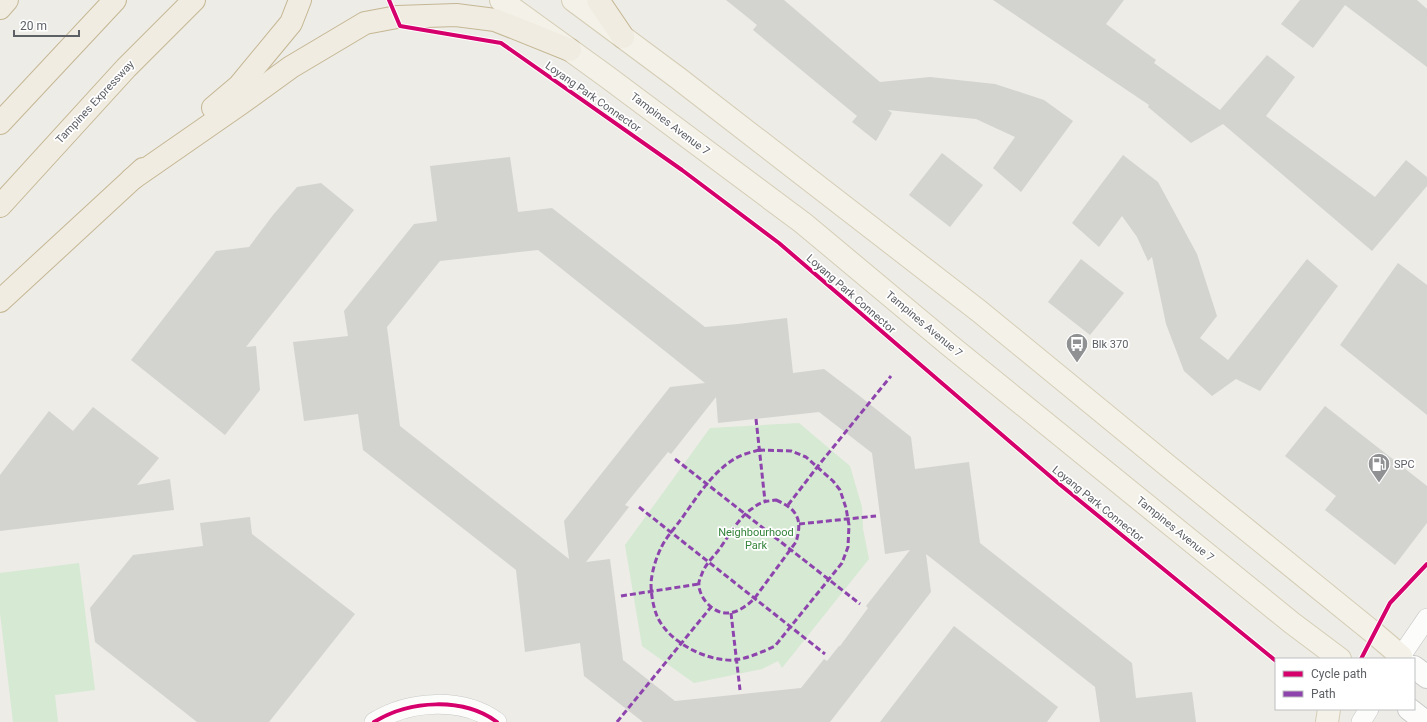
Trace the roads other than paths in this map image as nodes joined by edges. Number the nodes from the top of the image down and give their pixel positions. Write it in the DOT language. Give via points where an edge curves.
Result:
graph roads {
  1 [pos="7,0"];
  2 [pos="115,0"];
  3 [pos="194,0"];
  4 [pos="300,0"];
  5 [pos="501,0"];
  6 [pos="574,0"];
  7 [pos="598,0"];
  8 [pos="0,8"];
  9 [pos="623,36"];
  10 [pos="570,50"];
  11 [pos="0,123"];
  12 [pos="132,179"];
  13 [pos="0,206"];
  14 [pos="0,301"];
  15 [pos="1427,618"];
  16 [pos="1292,623"];
  17 [pos="1317,658"];
  18 [pos="1339,658"];
  19 [pos="1402,658"];
  20 [pos="1405,658"];
  21 [pos="1415,668"];
  22 [pos="1427,677"];
  23 [pos="1329,710"];
  24 [pos="1368,710"];
  25 [pos="1410,710"];
  26 [pos="374,722"];
  27 [pos="497,722"];
  28 [pos="1326,722"];
  29 [pos="1361,722"];
  30 [pos="1426,722"];
  1 -- 8 [label="highway"];
  2 -- 11 [label="highway"];
  3 -- 13 [label="highway, Tampines Expressway" via="126,68"];
  4 -- 12 [label="highway" via="291,23 239,86"];
  5 -- 10 [label="main road, Tampines Avenue 7"];
  6 -- 9 [label="main road"];
  7 -- 9 [label="highway"];
  9 -- 19 [label="main road" via="979,311"];
  10 -- 12 [label="highway" via="495,20 456,15 397,17 365,23 291,67"];
  10 -- 16 [label="main road, Tampines Avenue 7" via="803,223"];
  12 -- 14 [label="highway"];
  15 -- 20 [label="street"];
  16 -- 17 [label="main road"];
  16 -- 18 [label="main road, Tampines Avenue 7"];
  21 -- 22 [label="main road"];
  23 -- 28 [label="main road"];
  24 -- 29 [label="street"];
  25 -- 30 [label="main road"];
  26 -- 27 [label="street" via="392,713 441,704 467,707"];
}
